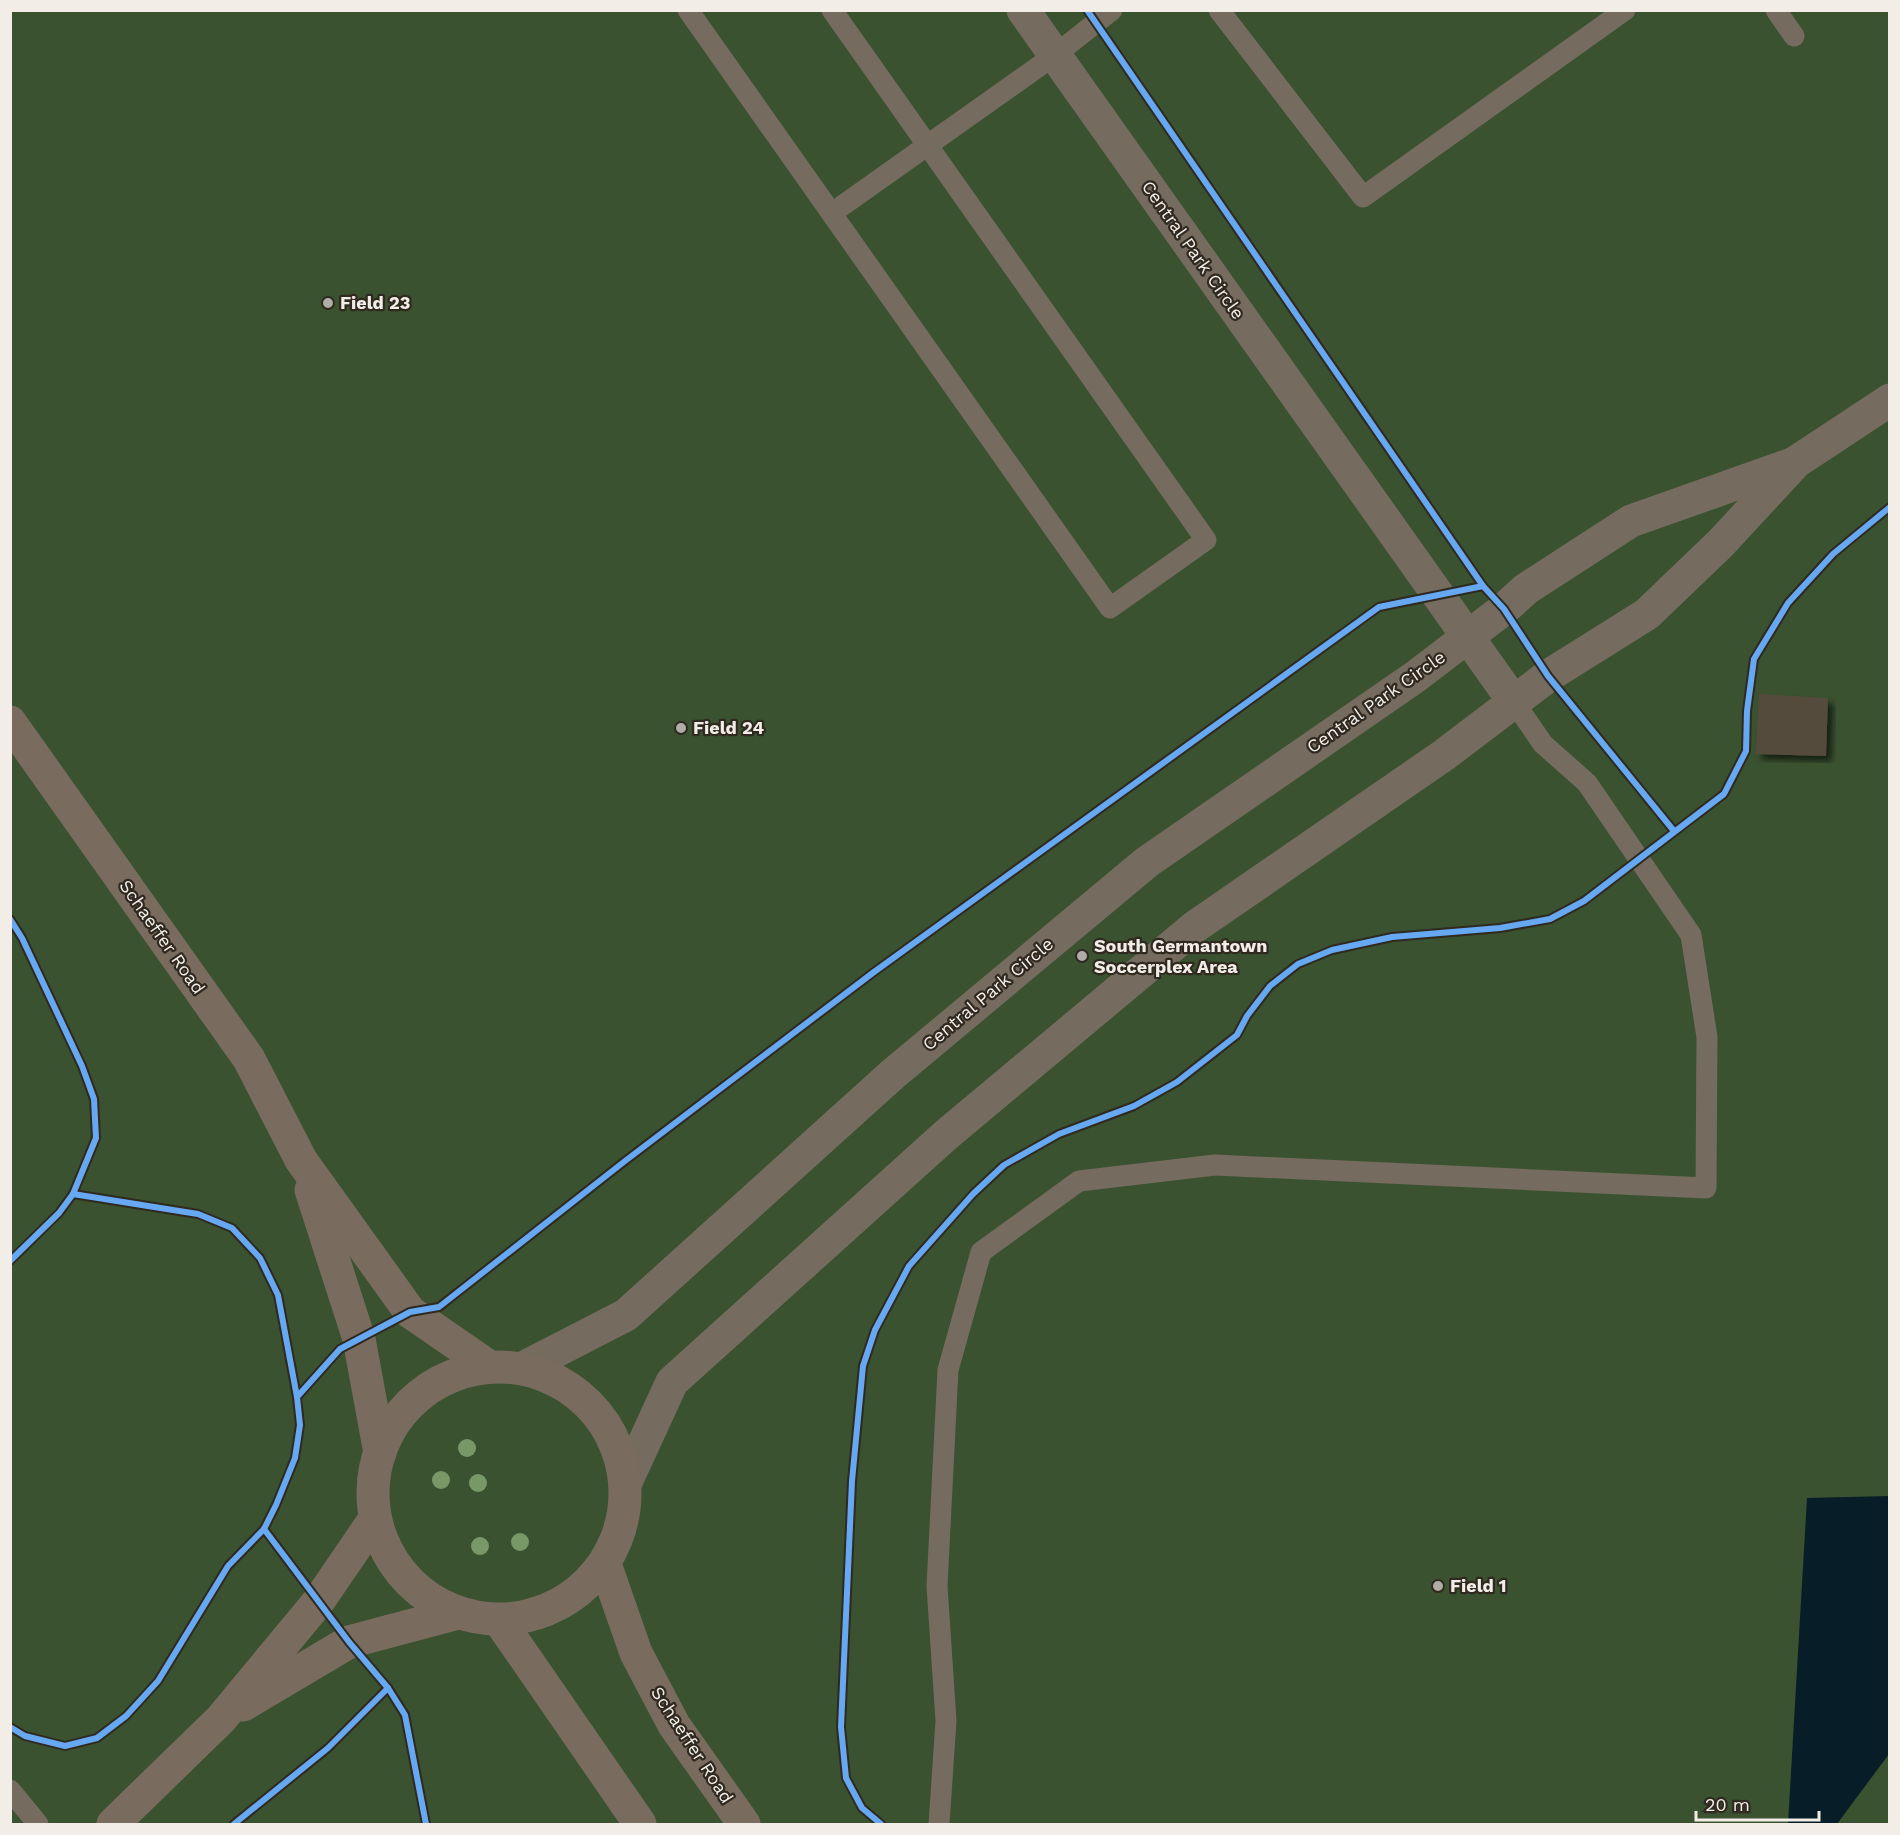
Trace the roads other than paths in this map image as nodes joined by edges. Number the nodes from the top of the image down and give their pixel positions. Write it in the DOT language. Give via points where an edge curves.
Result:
graph roads {
  1 [pos="688,10"];
  2 [pos="832,10"];
  3 [pos="1023,10"];
  4 [pos="1112,10"];
  5 [pos="1219,10"];
  6 [pos="1625,10"];
  7 [pos="1776,10"];
  8 [pos="1794,36"];
  9 [pos="1055,55"];
  10 [pos="927,145"];
  11 [pos="832,213"];
  12 [pos="1890,400"];
  13 [pos="1796,462"];
  14 [pos="1469,636"];
  15 [pos="1514,702"];
  16 [pos="10,722"];
  17 [pos="301,1160"];
  18 [pos="490,1367"];
  19 [pos="523,1368"];
  20 [pos="380,1453"];
  21 [pos="626,1482"];
  22 [pos="372,1523"];
  23 [pos="605,1564"];
  24 [pos="458,1613"];
  25 [pos="499,1620"];
  26 [pos="221,1719"];
  27 [pos="10,1790"];
  28 [pos="38,1824"];
  29 [pos="113,1824"];
  30 [pos="640,1824"];
  31 [pos="744,1824"];
  32 [pos="939,1824"];
  1 -- 11 [label="lane"];
  2 -- 10 [label="lane"];
  3 -- 9 [label="street, Central Park Circle"];
  4 -- 9 [label="lane"];
  5 -- 6 [label="lane" via="1363,197"];
  7 -- 8 [label="lane"];
  9 -- 10 [label="lane"];
  9 -- 14 [label="street, Central Park Circle"];
  10 -- 11 [label="lane"];
  10 -- 11 [label="lane" via="1206,540 1110,608"];
  12 -- 13 [label="street, Central Park Circle"];
  13 -- 14 [label="street, Central Park Circle" via="1631,521 1526,589"];
  13 -- 15 [label="street, Central Park Circle" via="1721,543 1647,614"];
  14 -- 15 [label="street, Central Park Circle"];
  14 -- 19 [label="street, Central Park Circle" via="1147,861 893,1074 626,1315"];
  15 -- 21 [label="street, Central Park Circle" via="1444,755 1196,926 946,1135 672,1382"];
  15 -- 32 [label="lane" via="1543,744 1587,783 1691,935 1707,1037 1706,1188 1215,1165 1079,1181 981,1252 948,1370 937,1586 946,1721"];
  16 -- 17 [label="street, Schaeffer Road" via="249,1059"];
  17 -- 18 [label="street, Schaeffer Road" via="410,1312"];
  17 -- 20 [label="street, Schaeffer Road" via="359,1339"];
  18 -- 19 [label="street"];
  18 -- 20 [label="street" via="453,1375 424,1392 396,1420"];
  19 -- 21 [label="street" via="560,1381 594,1408 617,1444"];
  20 -- 22 [label="street"];
  21 -- 23 [label="street" via="621,1530"];
  22 -- 24 [label="street" via="397,1568 423,1594"];
  22 -- 26 [label="street" via="318,1602"];
  23 -- 25 [label="street" via="582,1590 548,1611"];
  23 -- 31 [label="street, Schaeffer Road" via="636,1653 674,1725"];
  24 -- 25 [label="street"];
  24 -- 26 [label="street" via="349,1642"];
  25 -- 30 [label="street"];
  26 -- 29 [label="street"];
  27 -- 28 [label="lane"];
}
